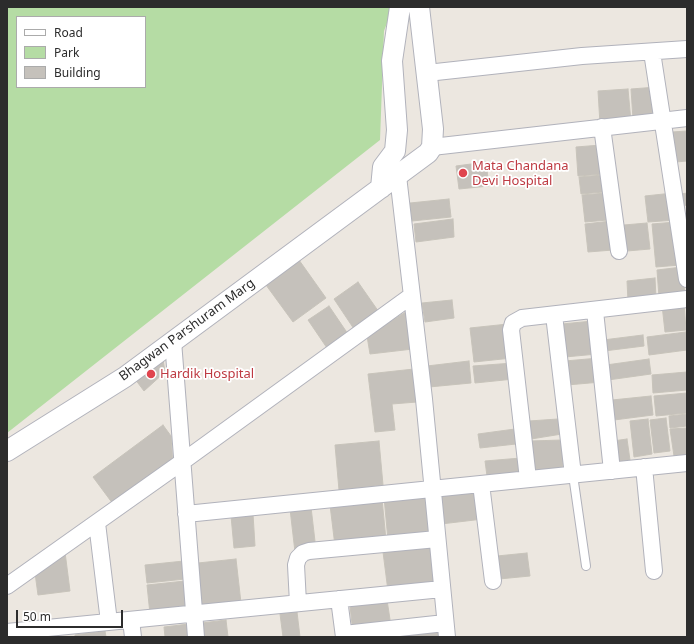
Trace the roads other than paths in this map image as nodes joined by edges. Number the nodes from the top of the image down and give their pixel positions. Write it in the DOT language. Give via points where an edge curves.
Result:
graph roads {
  1 [pos="400,7"];
  2 [pos="419,7"];
  3 [pos="687,49"];
  4 [pos="652,52"];
  5 [pos="427,73"];
  6 [pos="687,118"];
  7 [pos="662,120"];
  8 [pos="602,127"];
  9 [pos="432,147"];
  10 [pos="398,176"];
  11 [pos="381,188"];
  12 [pos="619,251"];
  13 [pos="687,279"];
  14 [pos="411,296"];
  15 [pos="687,299"];
  16 [pos="595,311"];
  17 [pos="554,315"];
  18 [pos="173,341"];
  19 [pos="7,451"];
  20 [pos="182,462"];
  21 [pos="687,463"];
  22 [pos="644,467"];
  23 [pos="612,471"];
  24 [pos="573,474"];
  25 [pos="528,479"];
  26 [pos="481,484"];
  27 [pos="432,489"];
  28 [pos="186,514"];
  29 [pos="97,522"];
  30 [pos="437,539"];
  31 [pos="586,566"];
  32 [pos="654,571"];
  33 [pos="493,581"];
  34 [pos="7,586"];
  35 [pos="442,589"];
  36 [pos="339,599"];
  37 [pos="298,603"];
  38 [pos="194,614"];
  39 [pos="131,620"];
  40 [pos="109,622"];
  41 [pos="446,630"];
  42 [pos="71,631"];
  43 [pos="7,632"];
  44 [pos="344,636"];
  45 [pos="133,637"];
  46 [pos="196,637"];
  1 -- 11 [label="street" via="392,61 397,130 395,151 383,167"];
  2 -- 5 [label="street"];
  3 -- 4 [label="street"];
  4 -- 5 [label="street" via="582,56"];
  4 -- 7 [label="street"];
  5 -- 9 [label="street" via="433,129"];
  6 -- 7 [label="street"];
  7 -- 8 [label="street"];
  7 -- 13 [label="street"];
  8 -- 9 [label="street"];
  8 -- 12 [label="street"];
  9 -- 10 [label="street, Bhagwan Parshuram Marg"];
  10 -- 11 [label="street, Bhagwan Parshuram Marg"];
  10 -- 14 [label="street"];
  11 -- 18 [label="street, Bhagwan Parshuram Marg"];
  14 -- 20 [label="street"];
  14 -- 27 [label="street"];
  15 -- 16 [label="street"];
  16 -- 17 [label="street"];
  16 -- 23 [label="street"];
  17 -- 24 [label="street"];
  17 -- 25 [label="street" via="522,318 516,320 512,326"];
  18 -- 19 [label="street, Bhagwan Parshuram Marg" via="125,377"];
  18 -- 20 [label="street"];
  20 -- 28 [label="street"];
  20 -- 29 [label="street"];
  21 -- 22 [label="street"];
  22 -- 23 [label="street"];
  22 -- 32 [label="street"];
  23 -- 24 [label="street"];
  24 -- 25 [label="street"];
  24 -- 31 [label="lane"];
  25 -- 26 [label="street"];
  26 -- 27 [label="street"];
  26 -- 33 [label="street"];
  27 -- 28 [label="street"];
  27 -- 30 [label="street"];
  28 -- 38 [label="street"];
  29 -- 34 [label="street"];
  29 -- 40 [label="street"];
  30 -- 35 [label="street"];
  30 -- 37 [label="street" via="302,553 296,565"];
  35 -- 36 [label="street"];
  35 -- 41 [label="street"];
  36 -- 37 [label="street"];
  36 -- 44 [label="street"];
  37 -- 38 [label="street"];
  38 -- 39 [label="street"];
  38 -- 46 [label="street"];
  39 -- 40 [label="street"];
  39 -- 45 [label="street"];
  40 -- 42 [label="street"];
  41 -- 44 [label="street"];
  42 -- 43 [label="street"];
}
